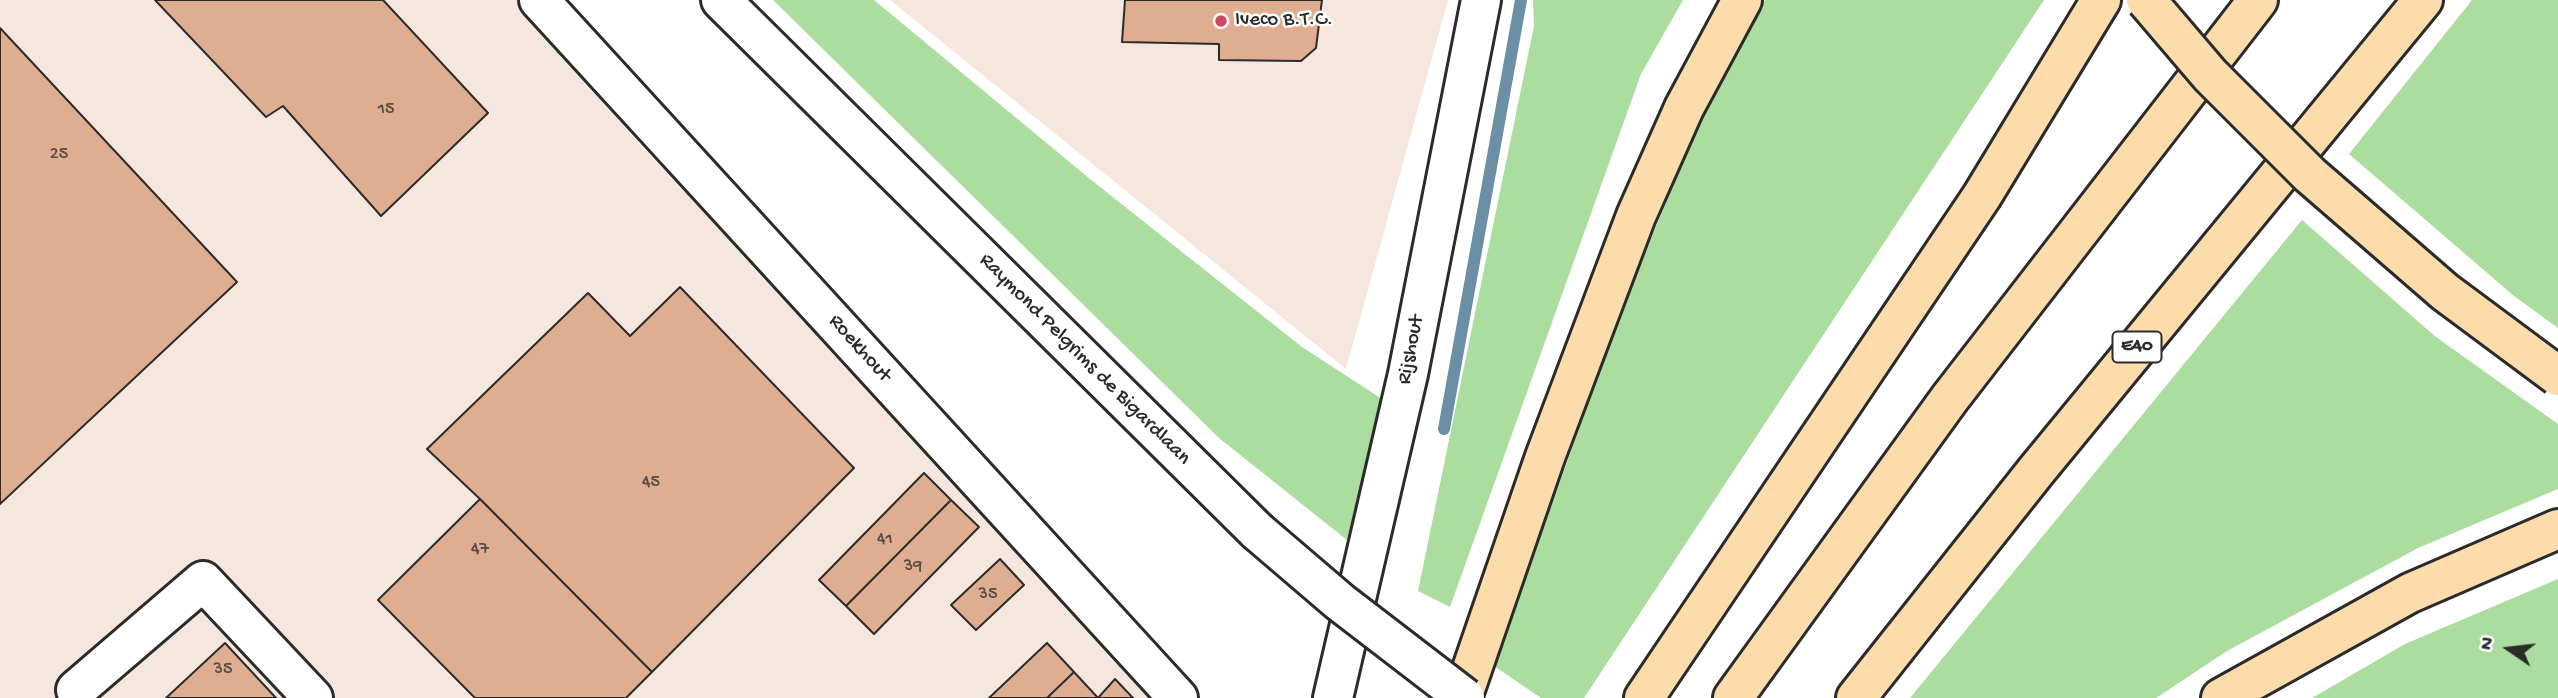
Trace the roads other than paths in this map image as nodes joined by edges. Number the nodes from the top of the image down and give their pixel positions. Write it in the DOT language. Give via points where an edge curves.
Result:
graph roads {
  1 [pos="539,0"];
  2 [pos="721,0"];
  3 [pos="1481,0"];
  4 [pos="1742,0"];
  5 [pos="2101,0"];
  6 [pos="2146,0"];
  7 [pos="2259,0"];
  8 [pos="2423,0"];
  9 [pos="2558,376"];
  10 [pos="2558,529"];
  11 [pos="76,690"];
  12 [pos="313,698"];
  13 [pos="1178,698"];
  14 [pos="1333,698"];
  15 [pos="1464,698"];
  16 [pos="1643,698"];
  17 [pos="1733,698"];
  18 [pos="1856,698"];
  19 [pos="2221,698"];
  1 -- 13 [label="street, Roekhout"];
  2 -- 15 [label="street, Raymond Pelgrims de Bigardlaan, bridge" via="1257,531 1339,602"];
  3 -- 14 [label="street, Rijshout" via="1408,374"];
  4 -- 15 [label="highway" via="1684,107 1636,216 1545,457"];
  5 -- 16 [label="highway" via="1982,196"];
  6 -- 9 [label="highway, bridge" via="2210,75 2310,175 2445,292"];
  7 -- 17 [label="highway" via="1950,398"];
  8 -- 18 [label="highway, E40"];
  10 -- 19 [label="highway" via="2410,593"];
  11 -- 12 [label="street" via="203,581"];
}
